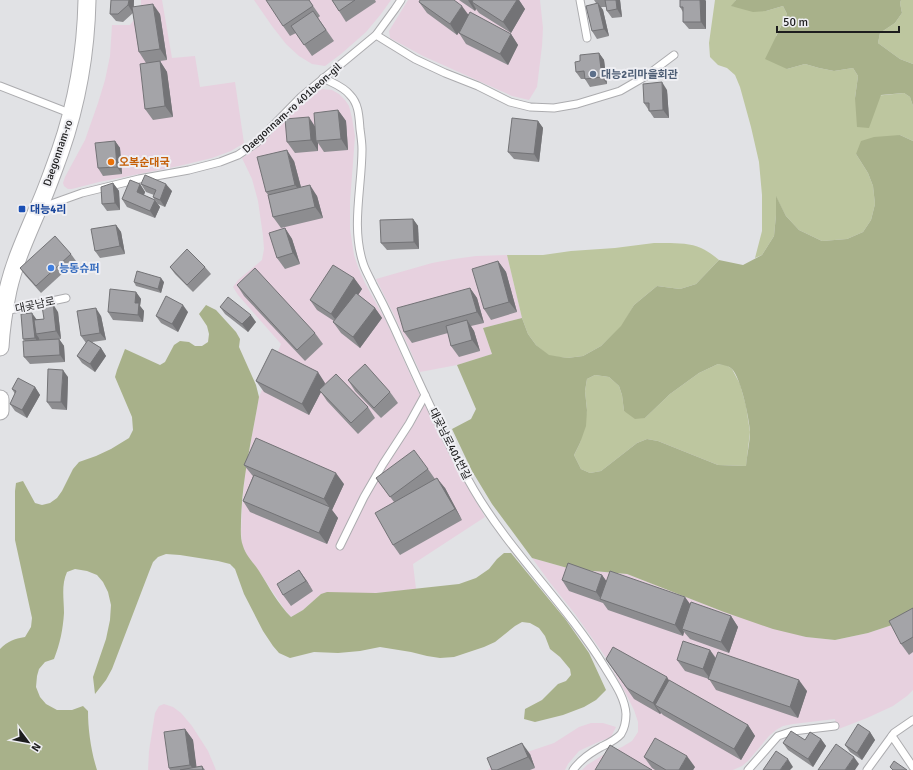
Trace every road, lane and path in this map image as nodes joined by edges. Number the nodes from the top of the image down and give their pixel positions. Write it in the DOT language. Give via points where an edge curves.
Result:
graph roads {
  1 [pos="87,0"];
  2 [pos="401,0"];
  3 [pos="580,0"];
  4 [pos="376,35"];
  5 [pos="587,38"];
  6 [pos="674,55"];
  7 [pos="322,78"];
  8 [pos="0,86"];
  9 [pos="72,114"];
  10 [pos="38,209"];
  11 [pos="66,298"];
  12 [pos="4,311"];
  13 [pos="0,347"];
  14 [pos="425,395"];
  15 [pos="0,399"];
  16 [pos="0,411"];
  17 [pos="340,546"];
  18 [pos="913,720"];
  19 [pos="835,726"];
  20 [pos="892,736"];
  21 [pos="913,767"];
  22 [pos="573,770"];
  23 [pos="748,770"];
  24 [pos="867,770"];
  1 -- 9 [label="street, Daegonnam-ro" via="79,80"];
  2 -- 4 [label="lane, Daegonnam-ro 401beon-gil"];
  3 -- 5 [label="lane"];
  4 -- 6 [label="lane" via="415,59 510,102 530,107 554,108 577,104 620,91"];
  4 -- 7 [label="lane, Daegonnam-ro 401beon-gil"];
  7 -- 10 [label="lane, Daegonnam-ro 401beon-gil" via="256,143 238,155 189,170 82,193"];
  7 -- 14 [label="lane, 대곶남로401번길" via="342,87 356,103 362,148 358,246 363,265"];
  8 -- 9 [label="lane"];
  9 -- 10 [label="street, Daegonnam-ro"];
  10 -- 12 [label="street, Daegonnam-ro" via="14,268"];
  11 -- 12 [label="lane, 대곶남로"];
  12 -- 13 [label="street, Daegonnam-ro"];
  14 -- 17 [label="lane" via="364,497"];
  14 -- 22 [label="lane, 대곶남로401번길" via="474,490 504,534 595,651 624,702 626,715 621,734 612,742 588,754"];
  15 -- 16 [label="street"];
  18 -- 20 [label="lane"];
  19 -- 23 [label="lane" via="793,731 778,736"];
  20 -- 21 [label="lane"];
  20 -- 24 [label="lane"];
}
